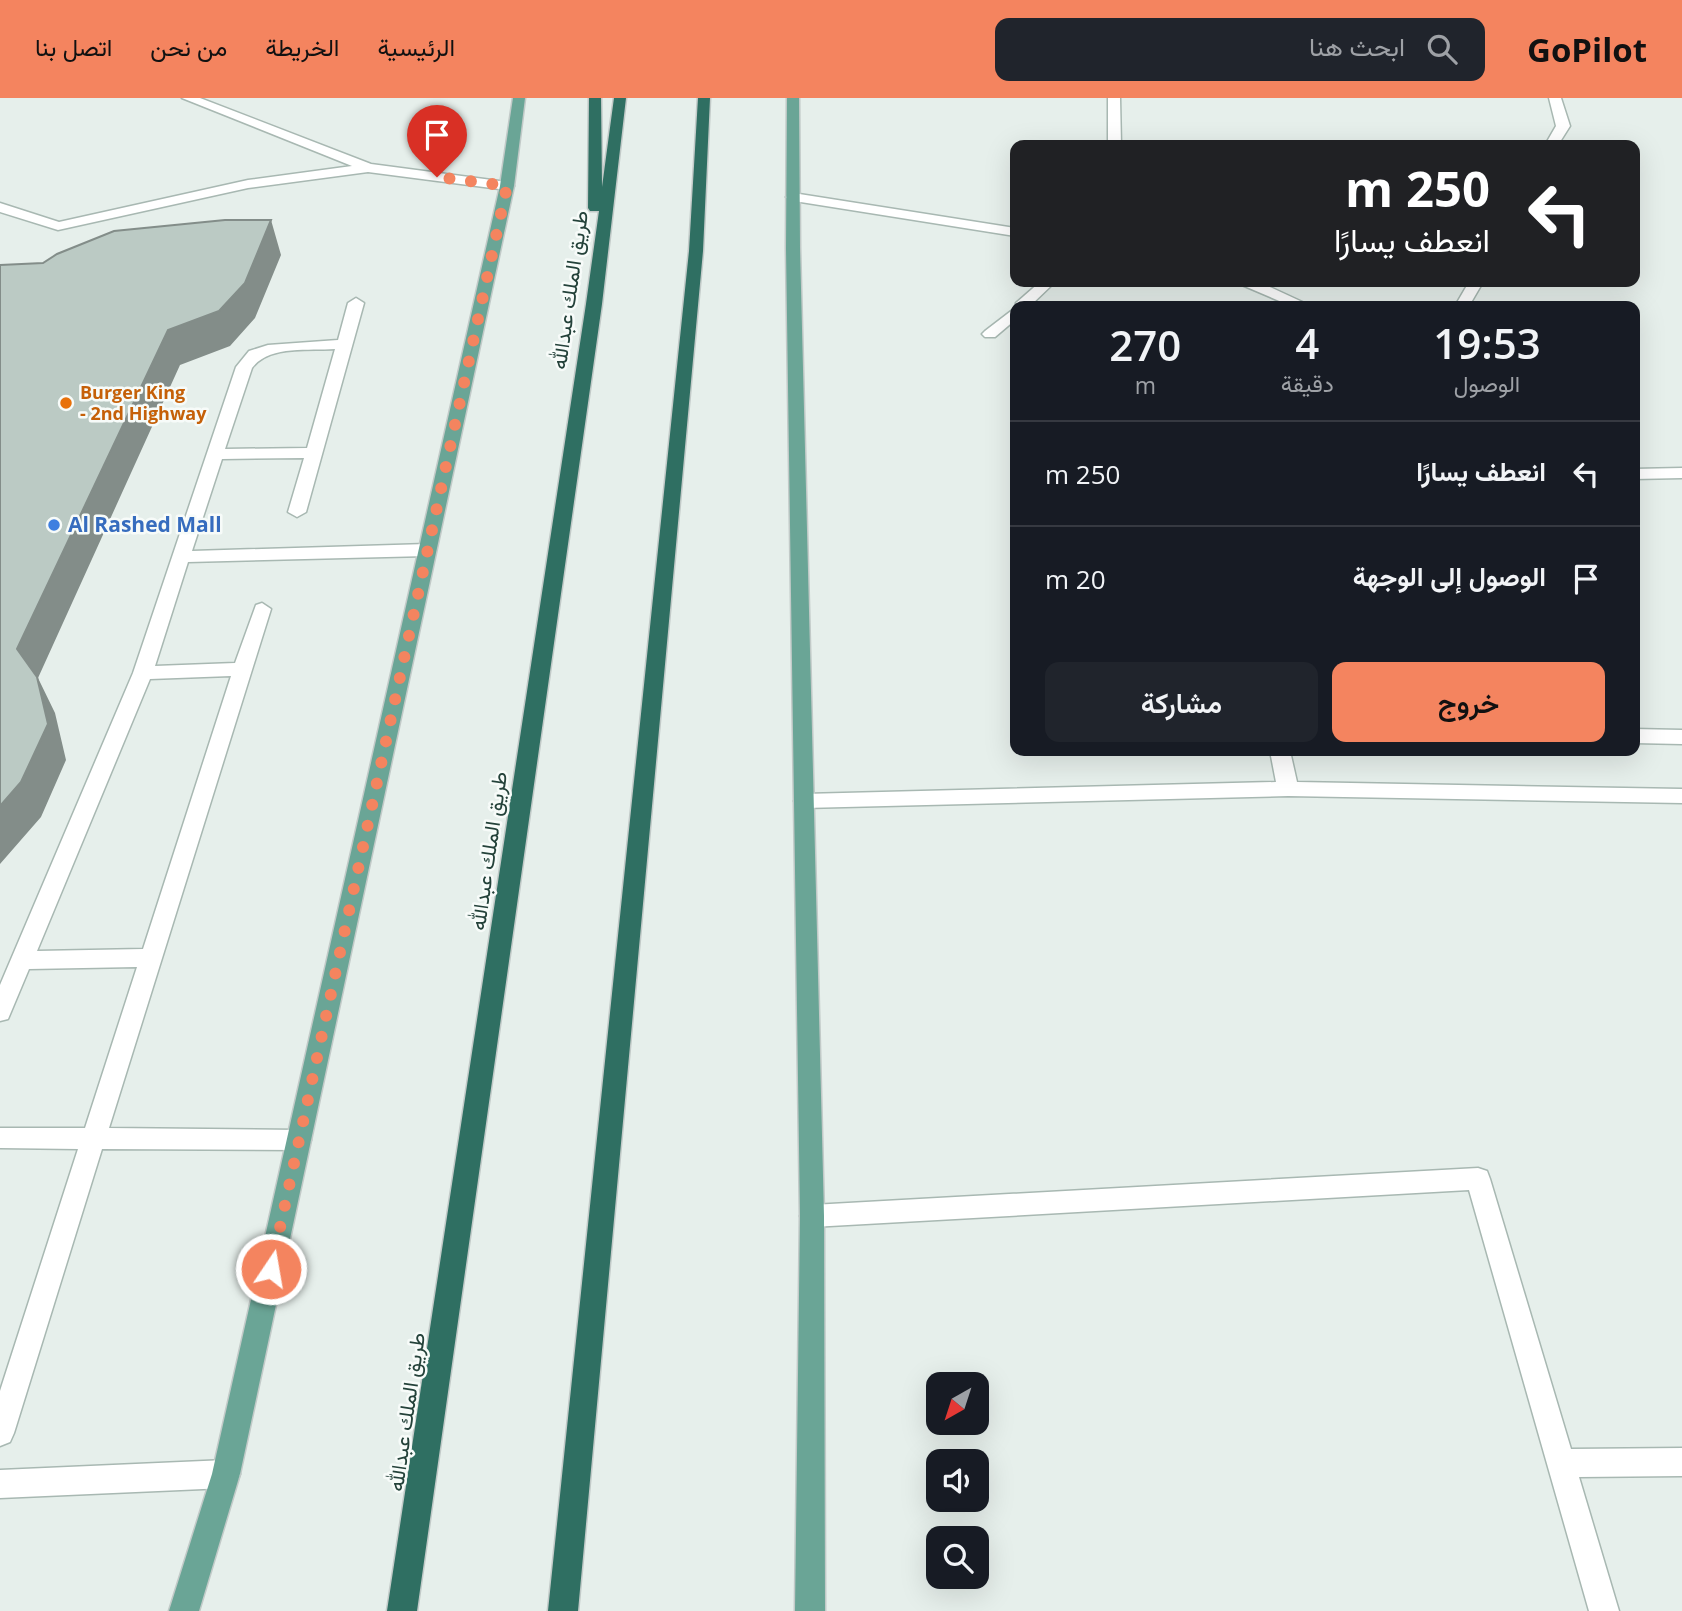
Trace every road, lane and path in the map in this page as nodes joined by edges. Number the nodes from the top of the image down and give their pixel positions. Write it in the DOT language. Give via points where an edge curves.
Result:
graph roads {
  1 [pos="188,98"];
  2 [pos="518,98"];
  3 [pos="595,98"];
  4 [pos="620,98"];
  5 [pos="704,98"];
  6 [pos="793,98"];
  7 [pos="1114,98"];
  8 [pos="1555,98"];
  9 [pos="1115,140"];
  10 [pos="1555,140"];
  11 [pos="368,168"];
  12 [pos="507,186"];
  13 [pos="793,197"];
  14 [pos="0,207"];
  15 [pos="1010,231"];
  16 [pos="1042,287"];
  17 [pos="1259,287"];
  18 [pos="1027,301"];
  19 [pos="1291,301"];
  20 [pos="356,303"];
  21 [pos="594,304"];
  22 [pos="1010,316"];
  23 [pos="990,334"];
  24 [pos="343,344"];
  25 [pos="313,453"];
  26 [pos="216,454"];
  27 [pos="1682,473"];
  28 [pos="1640,474"];
  29 [pos="297,512"];
  30 [pos="427,550"];
  31 [pos="182,557"];
  32 [pos="262,608"];
  33 [pos="243,669"];
  34 [pos="143,673"];
  35 [pos="1640,736"];
  36 [pos="1682,737"];
  37 [pos="1281,756"];
  38 [pos="1287,789"];
  39 [pos="1682,796"];
  40 [pos="804,801"];
  41 [pos="151,958"];
  42 [pos="22,960"];
  43 [pos="0,1012"];
  44 [pos="0,1138"];
  45 [pos="94,1139"];
  46 [pos="299,1140"];
  47 [pos="812,1216"];
  48 [pos="0,1433"];
  49 [pos="1682,1462"];
  50 [pos="1559,1463"];
  51 [pos="226,1474"];
  52 [pos="0,1484"];
  53 [pos="184,1611"];
  54 [pos="402,1611"];
  55 [pos="564,1611"];
  56 [pos="810,1611"];
  57 [pos="1604,1611"];
  1 -- 11 [label="street"];
  2 -- 12 [label="main road"];
  3 -- 21 [label="highway"];
  4 -- 21 [label="highway, طريق الملك عبدالله"];
  5 -- 55 [label="highway" via="696,251"];
  6 -- 13 [label="main road"];
  7 -- 9 [label="street"];
  8 -- 10 [label="street" via="1563,126"];
  11 -- 12 [label="street"];
  11 -- 14 [label="street" via="248,184 58,226"];
  12 -- 30 [label="main road"];
  13 -- 15 [label="street"];
  13 -- 40 [label="main road"];
  16 -- 18 [label="street"];
  17 -- 19 [label="street"];
  20 -- 24 [label="street"];
  21 -- 54 [label="highway, طريق الملك عبدالله"];
  22 -- 23 [label="street"];
  24 -- 25 [label="street"];
  24 -- 26 [label="street" via="273,348 254,354 244,367"];
  25 -- 26 [label="street"];
  25 -- 29 [label="street"];
  26 -- 31 [label="street"];
  27 -- 28 [label="street"];
  30 -- 31 [label="street"];
  30 -- 46 [label="main road"];
  31 -- 34 [label="street"];
  32 -- 33 [label="street"];
  33 -- 34 [label="street"];
  33 -- 41 [label="street"];
  34 -- 42 [label="street"];
  35 -- 36 [label="street"];
  37 -- 38 [label="street"];
  38 -- 39 [label="street"];
  38 -- 40 [label="street"];
  40 -- 47 [label="main road"];
  41 -- 42 [label="street"];
  41 -- 45 [label="street"];
  42 -- 43 [label="street"];
  44 -- 45 [label="street"];
  45 -- 46 [label="street"];
  45 -- 48 [label="street"];
  46 -- 51 [label="main road"];
  47 -- 50 [label="street" via="1478,1179"];
  47 -- 56 [label="main road"];
  49 -- 50 [label="street"];
  50 -- 57 [label="street"];
  51 -- 52 [label="street"];
  51 -- 53 [label="main road"];
}
